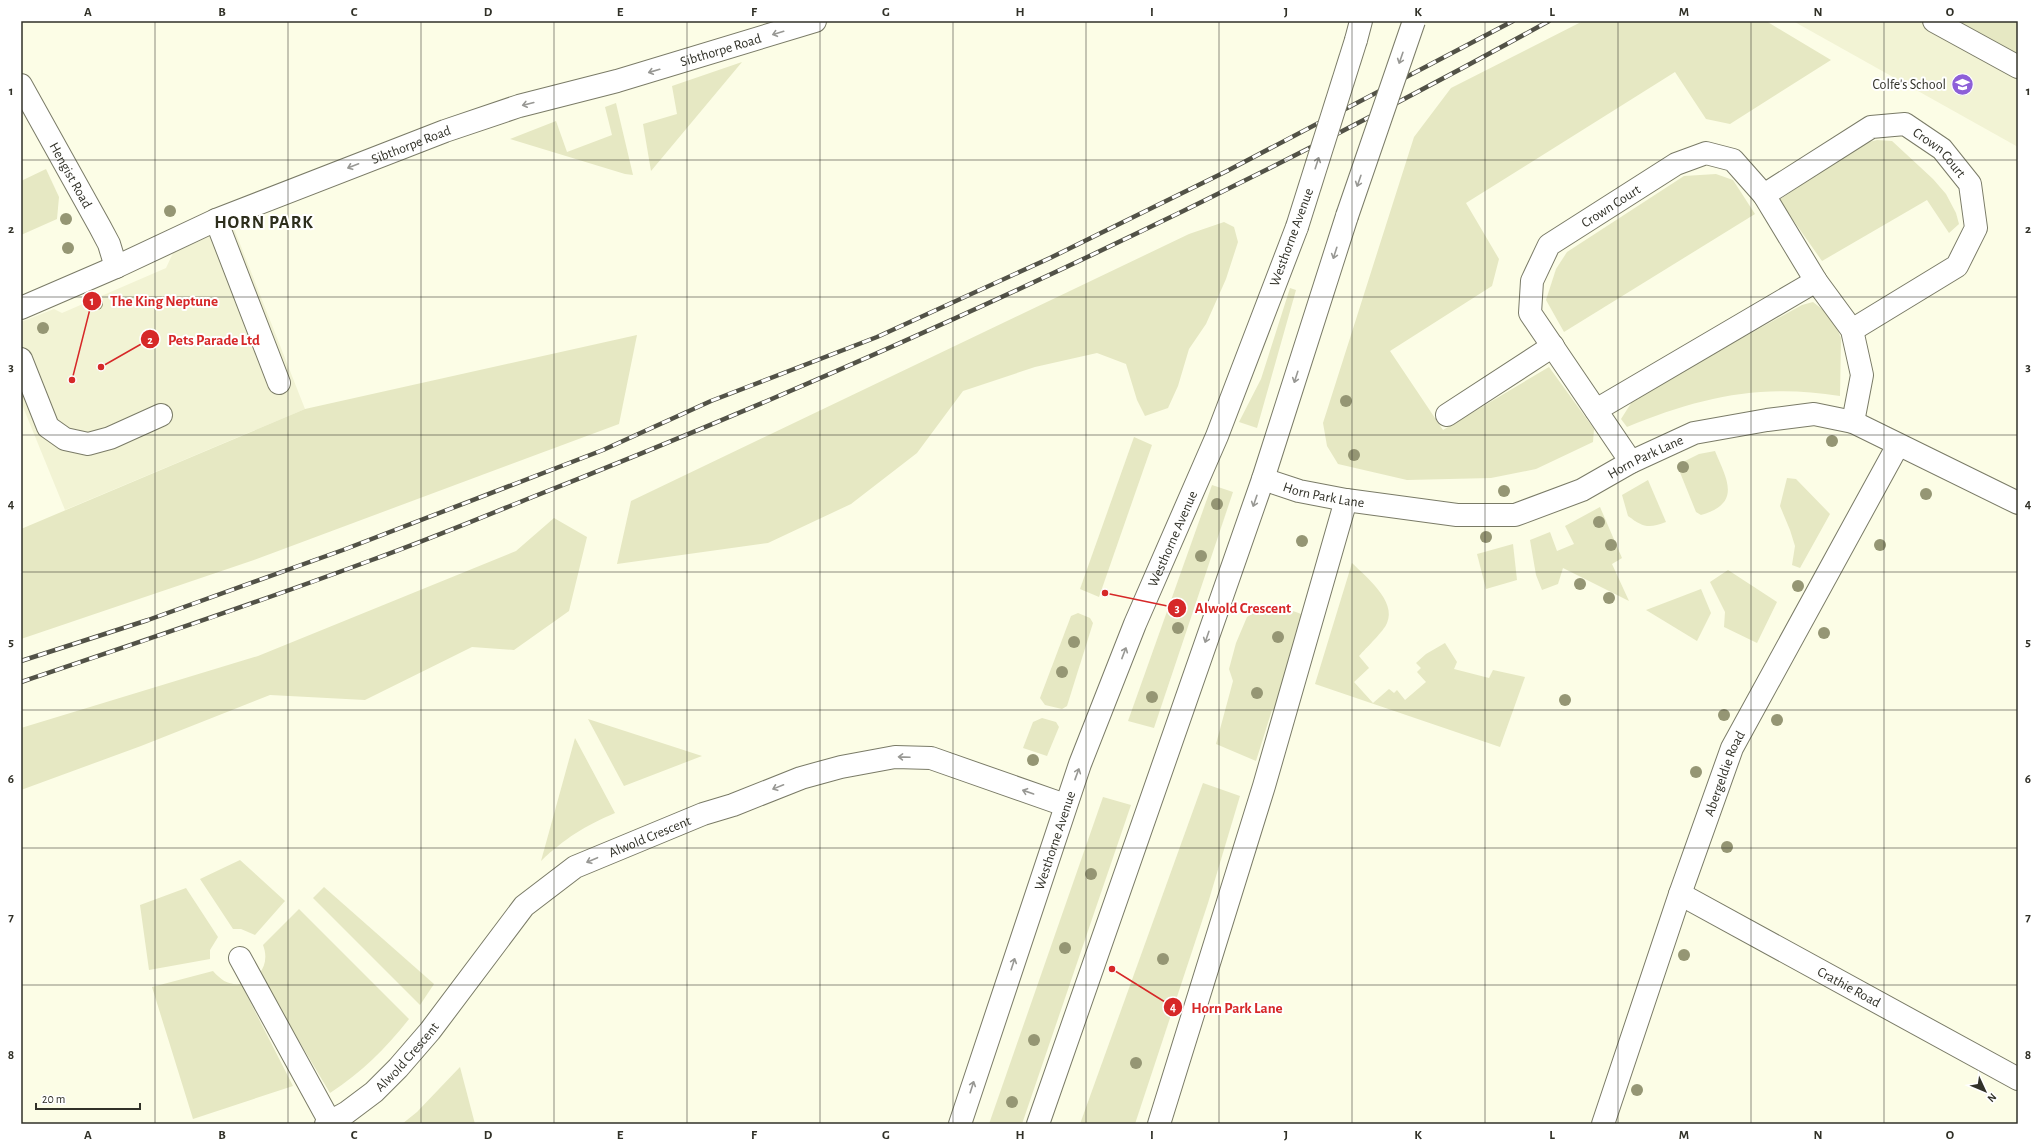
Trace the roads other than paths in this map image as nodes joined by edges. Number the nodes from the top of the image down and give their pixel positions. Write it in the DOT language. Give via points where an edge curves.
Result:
graph roads {
  1 [pos="816,21"];
  2 [pos="1414,21"];
  3 [pos="1934,21"];
  4 [pos="1359,30"];
  5 [pos="2018,67"];
  6 [pos="21,86"];
  7 [pos="1764,195"];
  8 [pos="216,220"];
  9 [pos="116,267"];
  10 [pos="1816,281"];
  11 [pos="21,308"];
  12 [pos="1852,330"];
  13 [pos="1553,346"];
  14 [pos="21,359"];
  15 [pos="279,383"];
  16 [pos="1596,410"];
  17 [pos="161,415"];
  18 [pos="1447,415"];
  19 [pos="1854,422"];
  20 [pos="1898,445"];
  21 [pos="1631,462"];
  22 [pos="1263,479"];
  23 [pos="1346,500"];
  24 [pos="2018,503"];
  25 [pos="1065,805"];
  26 [pos="1680,894"];
  27 [pos="240,958"];
  28 [pos="2018,1079"];
  29 [pos="329,1123"];
  30 [pos="960,1124"];
  31 [pos="1038,1124"];
  32 [pos="1159,1124"];
  33 [pos="1603,1124"];
  1 -- 8 [label="main road, Sibthorpe Road, one-way" via="617,81 519,106 445,130"];
  2 -- 22 [label="main road, one-way, bridge" via="1347,216"];
  3 -- 5 [label="main road"];
  25 -- 4 [label="main road, Westhorne Avenue, one-way, bridge" via="1135,624 1216,436 1297,227"];
  6 -- 9 [label="main road, Hengist Road" via="109,244"];
  7 -- 10 [label="main road, Crown Court"];
  7 -- 12 [label="main road, Crown Court" via="1871,127 1905,124 1942,149 1970,184 1976,228 1957,266"];
  7 -- 13 [label="main road, Crown Court" via="1733,160 1706,153 1676,164 1549,244 1532,281 1530,313"];
  8 -- 9 [label="main road, Sibthorpe Road"];
  8 -- 15 [label="main road"];
  9 -- 11 [label="main road, Sibthorpe Road"];
  10 -- 12 [label="main road, Crown Court"];
  10 -- 16 [label="main road"];
  12 -- 19 [label="main road, Crown Court" via="1862,375"];
  13 -- 16 [label="main road, Crown Court"];
  13 -- 18 [label="main road"];
  14 -- 17 [label="main road" via="48,427 65,439 88,444 110,438"];
  16 -- 21 [label="main road, Crown Court"];
  19 -- 20 [label="main road, Horn Park Lane"];
  19 -- 21 [label="main road, Horn Park Lane" via="1814,414 1694,433"];
  20 -- 24 [label="main road, Horn Park Lane"];
  20 -- 26 [label="main road, Abergeldie Road" via="1732,748"];
  21 -- 23 [label="main road, Horn Park Lane" via="1582,490 1515,515 1457,516"];
  22 -- 23 [label="main road, Horn Park Lane" via="1299,491"];
  22 -- 31 [label="main road, one-way"];
  23 -- 32 [label="main road" via="1264,786"];
  25 -- 29 [label="main road, Alwold Crescent, one-way" via="932,758 895,757 841,767 801,778 703,814 575,866 524,906 430,1031 398,1068 374,1092"];
  30 -- 25 [label="main road, Westhorne Avenue, one-way"];
  26 -- 28 [label="main road, Crathie Road"];
  26 -- 33 [label="main road, Abergeldie Road"];
  27 -- 29 [label="main road, Alwold Crescent"];
}
